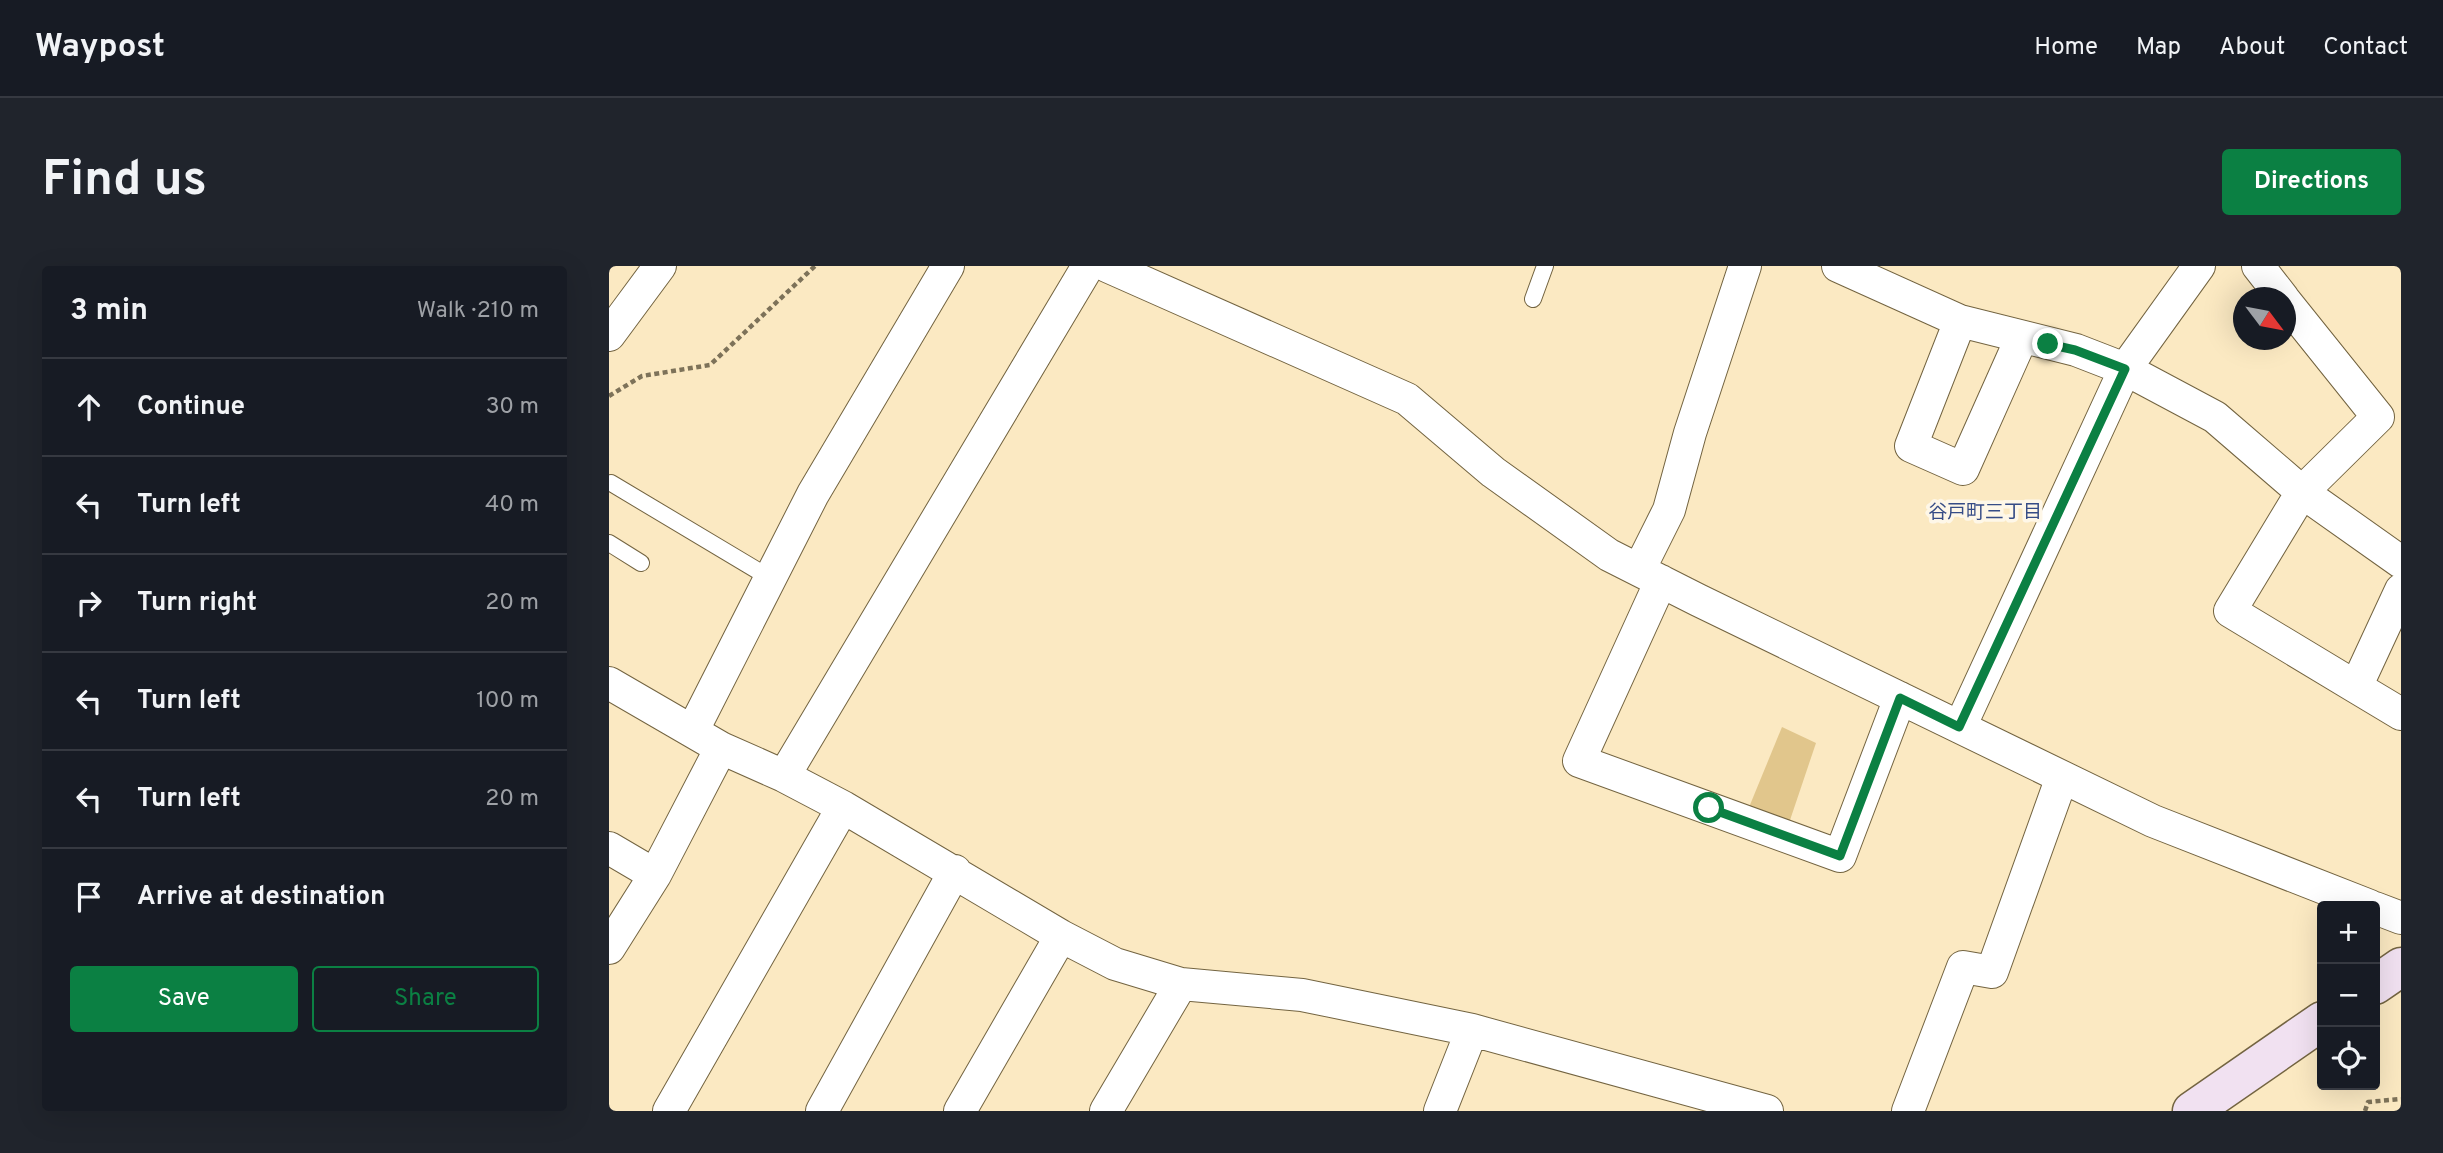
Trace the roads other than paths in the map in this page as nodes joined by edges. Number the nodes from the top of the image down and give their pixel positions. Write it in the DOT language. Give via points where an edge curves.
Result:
graph roads {
  1 [pos="660,266"];
  2 [pos="948,266"];
  3 [pos="1088,266"];
  4 [pos="1107,266"];
  5 [pos="1545,266"];
  6 [pos="1745,266"];
  7 [pos="1838,266"];
  8 [pos="2199,266"];
  9 [pos="2258,266"];
  10 [pos="2275,287"];
  11 [pos="1533,299"];
  12 [pos="2296,314"];
  13 [pos="1960,321"];
  14 [pos="609,335"];
  15 [pos="2021,338"];
  16 [pos="2125,369"];
  17 [pos="611,484"];
  18 [pos="2302,492"];
  19 [pos="609,543"];
  20 [pos="2401,562"];
  21 [pos="641,563"];
  22 [pos="1650,576"];
  23 [pos="770,578"];
  24 [pos="2401,590"];
  25 [pos="609,683"];
  26 [pos="2356,687"];
  27 [pos="1900,698"];
  28 [pos="2401,714"];
  29 [pos="1959,727"];
  30 [pos="694,730"];
  31 [pos="721,748"];
  32 [pos="784,776"];
  33 [pos="2062,777"];
  34 [pos="843,807"];
  35 [pos="609,848"];
  36 [pos="955,871"];
  37 [pos="655,875"];
  38 [pos="2358,901"];
  39 [pos="2380,910"];
  40 [pos="2401,918"];
  41 [pos="1061,936"];
  42 [pos="609,948"];
  43 [pos="2401,967"];
  44 [pos="2380,982"];
  45 [pos="1181,984"];
  46 [pos="2317,1024"];
  47 [pos="1472,1030"];
  48 [pos="669,1111"];
  49 [pos="822,1111"];
  50 [pos="960,1111"];
  51 [pos="1106,1111"];
  52 [pos="1440,1111"];
  53 [pos="1767,1111"];
  54 [pos="1908,1111"];
  55 [pos="2192,1111"];
  1 -- 14 [label="street"];
  2 -- 23 [label="street" via="813,494"];
  3 -- 32 [label="street"];
  4 -- 22 [label="street" via="1407,398 1493,472 1609,555"];
  5 -- 11 [label="lane"];
  6 -- 22 [label="street" via="1690,433"];
  7 -- 13 [label="street"];
  8 -- 16 [label="street"];
  9 -- 10 [label="street"];
  12 -- 18 [label="street" via="2378,417"];
  13 -- 15 [label="street"];
  13 -- 15 [label="street" via="1911,446 1963,469"];
  15 -- 16 [label="street" via="2075,350"];
  16 -- 18 [label="street" via="2214,417"];
  16 -- 29 [label="street"];
  17 -- 23 [label="lane"];
  18 -- 20 [label="street"];
  18 -- 26 [label="street" via="2230,611"];
  19 -- 21 [label="lane"];
  22 -- 27 [label="street"];
  22 -- 27 [label="street" via="1579,761 1840,856"];
  23 -- 30 [label="street"];
  24 -- 26 [label="street"];
  25 -- 30 [label="street"];
  26 -- 28 [label="street"];
  27 -- 29 [label="street"];
  29 -- 33 [label="street"];
  30 -- 31 [label="street"];
  31 -- 32 [label="street"];
  31 -- 37 [label="street"];
  32 -- 34 [label="street"];
  33 -- 38 [label="street" via="2153,821"];
  33 -- 54 [label="street" via="1991,972 1963,967"];
  34 -- 36 [label="street"];
  34 -- 48 [label="street"];
  35 -- 37 [label="street"];
  36 -- 41 [label="street"];
  36 -- 49 [label="street"];
  37 -- 42 [label="street"];
  39 -- 40 [label="street"];
  41 -- 45 [label="street" via="1115,964"];
  41 -- 50 [label="street"];
  43 -- 44 [label="main road"];
  45 -- 47 [label="street" via="1302,995"];
  45 -- 51 [label="street"];
  46 -- 55 [label="main road"];
  47 -- 52 [label="street"];
  47 -- 53 [label="street"];
}
